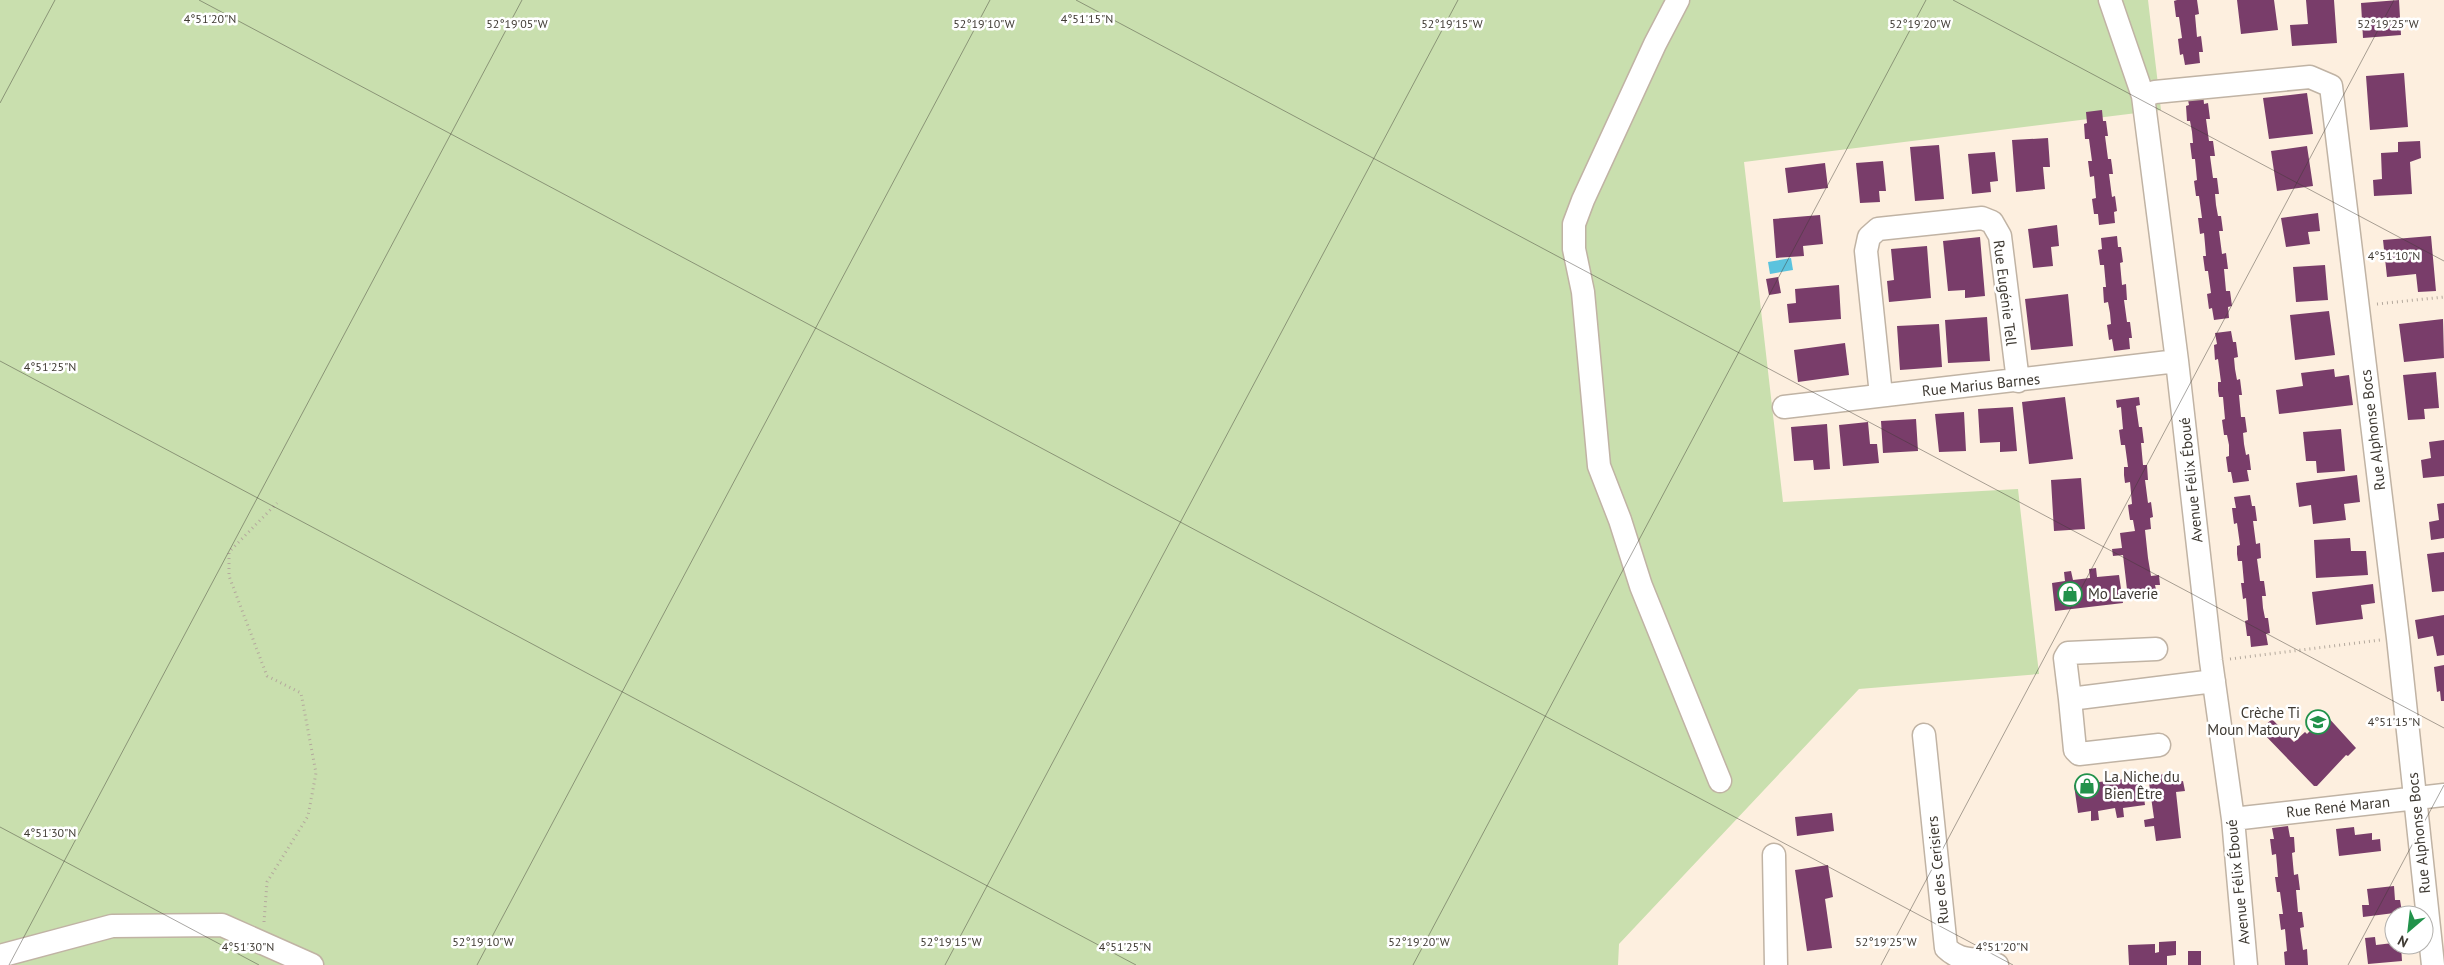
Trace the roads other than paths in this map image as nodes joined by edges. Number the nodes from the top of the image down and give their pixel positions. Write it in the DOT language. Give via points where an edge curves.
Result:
graph roads {
  1 [pos="1678,0"];
  2 [pos="2110,0"];
  3 [pos="2143,96"];
  4 [pos="2177,361"];
  5 [pos="2018,381"];
  6 [pos="1881,396"];
  7 [pos="1784,407"];
  8 [pos="2156,649"];
  9 [pos="2212,671"];
  10 [pos="2070,699"];
  11 [pos="1924,736"];
  12 [pos="2159,745"];
  13 [pos="1720,781"];
  14 [pos="2444,795"];
  15 [pos="2416,798"];
  16 [pos="2232,819"];
  17 [pos="1774,854"];
  18 [pos="0,956"];
  19 [pos="312,965"];
  20 [pos="1776,965"];
  21 [pos="1997,965"];
  22 [pos="2246,965"];
  23 [pos="2433,965"];
  1 -- 13 [label="street" via="1583,200 1574,224 1574,249 1583,292 1599,466 1641,586"];
  2 -- 3 [label="street, Avenue Félix Éboué"];
  3 -- 4 [label="street, Avenue Félix Éboué"];
  3 -- 15 [label="street, Rue Alphonse Bocs" via="2155,92 2310,77 2331,86"];
  4 -- 5 [label="street, Rue Marius Barnes"];
  4 -- 9 [label="street, Avenue Félix Éboué"];
  5 -- 6 [label="street, Rue Marius Barnes"];
  5 -- 6 [label="street, Rue Eugénie Tell" via="2000,236 1992,222 1982,218 1878,229 1869,238 1866,251"];
  6 -- 7 [label="street, Rue Marius Barnes"];
  8 -- 10 [label="street" via="2068,653 2065,658"];
  9 -- 10 [label="street"];
  9 -- 16 [label="street, Avenue Félix Éboué"];
  10 -- 12 [label="street" via="2075,750 2080,754"];
  11 -- 21 [label="street, Rue des Cerisiers" via="1946,948 1963,961"];
  14 -- 15 [label="street, Rue René Maran"];
  15 -- 16 [label="street, Rue René Maran"];
  15 -- 23 [label="street, Rue Alphonse Bocs"];
  16 -- 22 [label="street, Avenue Félix Éboué"];
  17 -- 20 [label="street"];
  18 -- 19 [label="street" via="112,926 222,925"];
}
